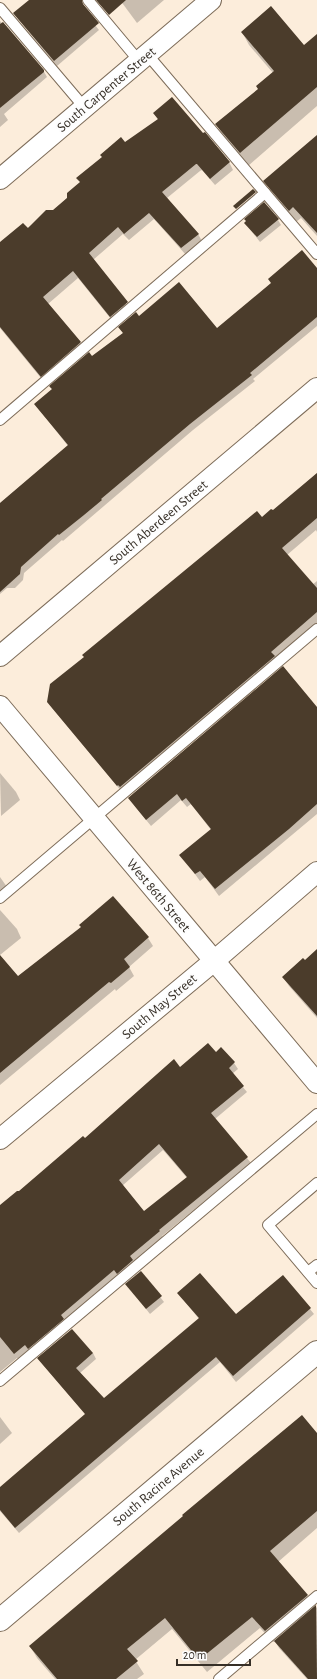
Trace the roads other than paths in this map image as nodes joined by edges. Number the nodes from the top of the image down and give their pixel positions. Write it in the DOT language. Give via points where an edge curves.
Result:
graph roads {
  1 [pos="88,0"];
  2 [pos="211,0"];
  3 [pos="0,8"];
  4 [pos="143,57"];
  5 [pos="84,107"];
  6 [pos="0,178"];
  7 [pos="265,193"];
  8 [pos="317,254"];
  9 [pos="317,388"];
  10 [pos="0,420"];
  11 [pos="317,629"];
  12 [pos="0,656"];
  13 [pos="0,706"];
  14 [pos="95,819"];
  15 [pos="317,872"];
  16 [pos="0,898"];
  17 [pos="214,961"];
  18 [pos="317,1083"];
  19 [pos="317,1114"];
  20 [pos="0,1139"];
  21 [pos="317,1183"];
  22 [pos="317,1265"];
  23 [pos="308,1272"];
  24 [pos="317,1283"];
  25 [pos="317,1352"];
  26 [pos="0,1381"];
  27 [pos="317,1596"];
  28 [pos="0,1620"];
  29 [pos="219,1679"];
  1 -- 4 [label="lane"];
  2 -- 4 [label="street, South Carpenter Street"];
  3 -- 5 [label="lane"];
  4 -- 5 [label="street, South Carpenter Street"];
  4 -- 7 [label="lane"];
  5 -- 6 [label="street, South Carpenter Street"];
  7 -- 8 [label="lane"];
  7 -- 10 [label="lane"];
  9 -- 12 [label="street, South Aberdeen Street"];
  11 -- 14 [label="lane"];
  13 -- 14 [label="street, West 86th Street"];
  14 -- 16 [label="lane"];
  14 -- 17 [label="street, West 86th Street"];
  15 -- 17 [label="street, South May Street"];
  17 -- 18 [label="street, West 86th Street"];
  17 -- 20 [label="street, South May Street"];
  19 -- 26 [label="lane"];
  21 -- 23 [label="lane" via="268,1225"];
  22 -- 23 [label="lane"];
  23 -- 24 [label="lane"];
  25 -- 28 [label="street, South Racine Avenue"];
  27 -- 29 [label="lane"];
}
